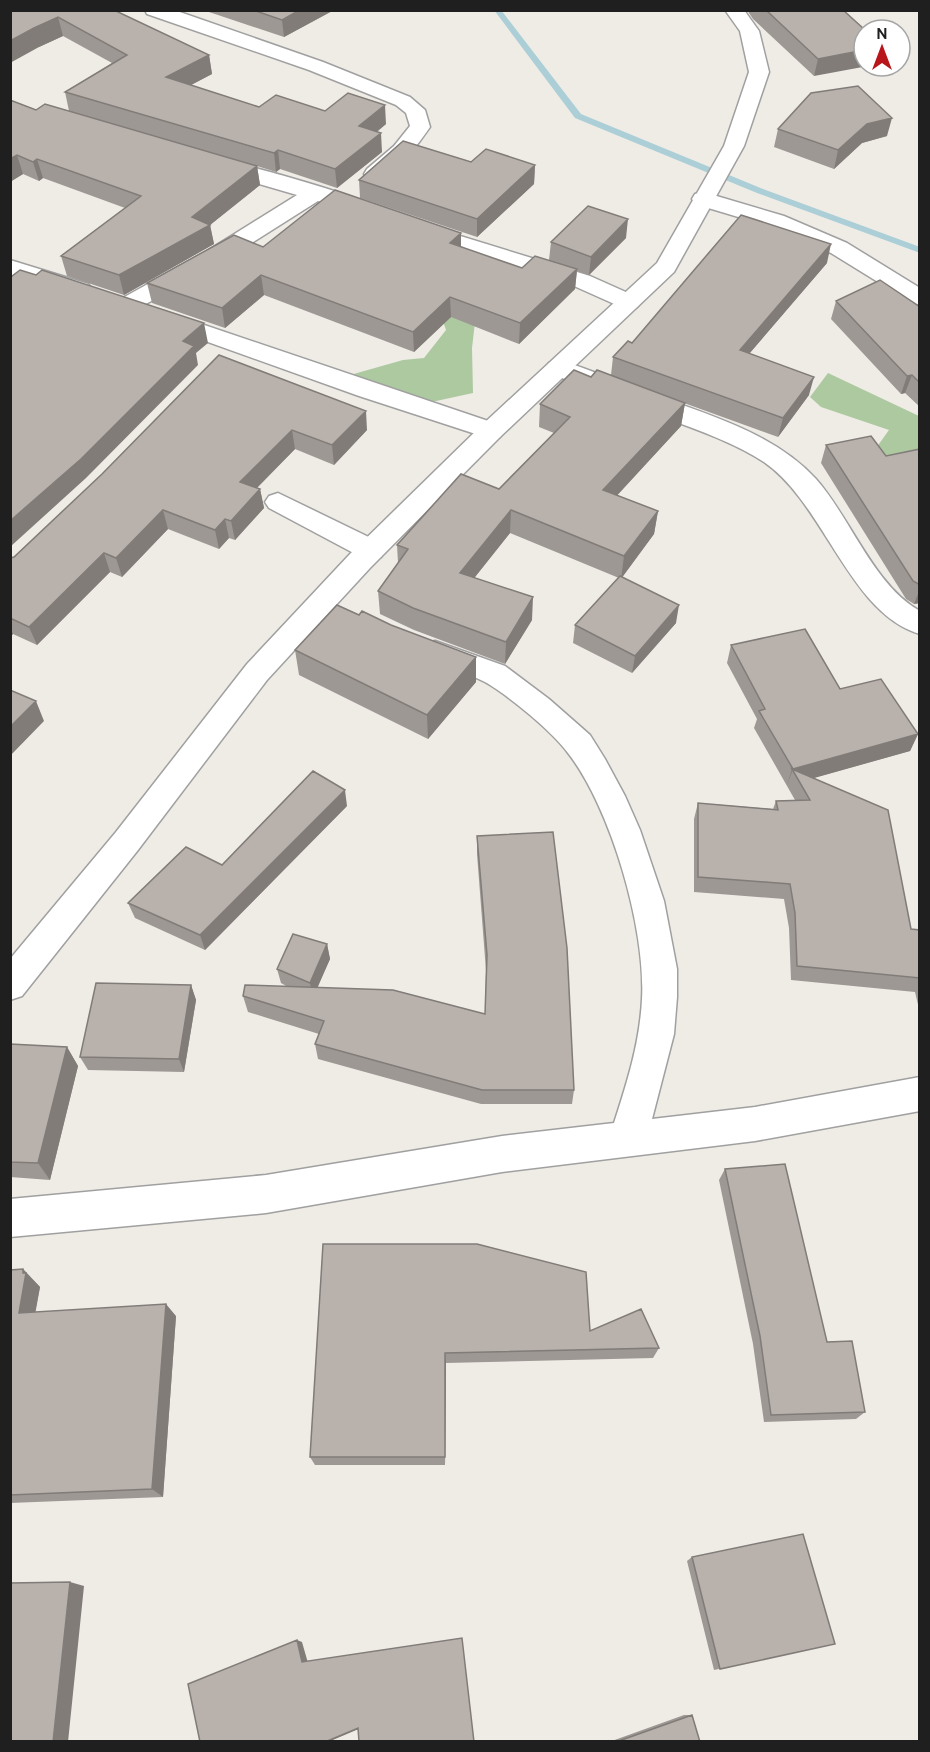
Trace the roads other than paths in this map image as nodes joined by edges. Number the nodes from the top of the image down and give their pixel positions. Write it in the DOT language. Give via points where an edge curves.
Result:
graph roads {
  1 [pos="154,10"];
  2 [pos="734,10"];
  3 [pos="201,160"];
  4 [pos="353,191"];
  5 [pos="313,194"];
  6 [pos="703,199"];
  7 [pos="16,272"];
  8 [pos="920,298"];
  9 [pos="629,302"];
  10 [pos="127,305"];
  11 [pos="558,368"];
  12 [pos="491,431"];
  13 [pos="278,502"];
  14 [pos="371,550"];
  15 [pos="320,606"];
  16 [pos="351,617"];
  17 [pos="920,624"];
  18 [pos="403,640"];
  19 [pos="10,985"];
  20 [pos="920,1094"];
  21 [pos="627,1139"];
  22 [pos="10,1218"];
  1 -- 4 [label="street" via="316,66 403,101 415,110 420,127 401,150"];
  2 -- 6 [label="street" via="749,31 759,72 734,146"];
  3 -- 5 [label="street"];
  4 -- 5 [label="street"];
  4 -- 9 [label="street" via="404,225 582,281"];
  5 -- 10 [label="street" via="212,258"];
  6 -- 8 [label="street" via="776,221 839,248"];
  6 -- 9 [label="street" via="666,267"];
  7 -- 10 [label="street"];
  9 -- 11 [label="street"];
  10 -- 12 [label="street" via="228,350"];
  11 -- 12 [label="street"];
  11 -- 17 [label="street" via="718,428 773,456 807,486 870,580 900,613"];
  12 -- 14 [label="street"];
  13 -- 14 [label="street"];
  14 -- 15 [label="street"];
  15 -- 16 [label="street"];
  15 -- 19 [label="street" via="257,672"];
  18 -- 21 [label="street" via="504,681 579,743 613,803 654,929 660,996 652,1064"];
  20 -- 21 [label="street" via="754,1124"];
  21 -- 22 [label="street" via="502,1154 266,1194"];
}
